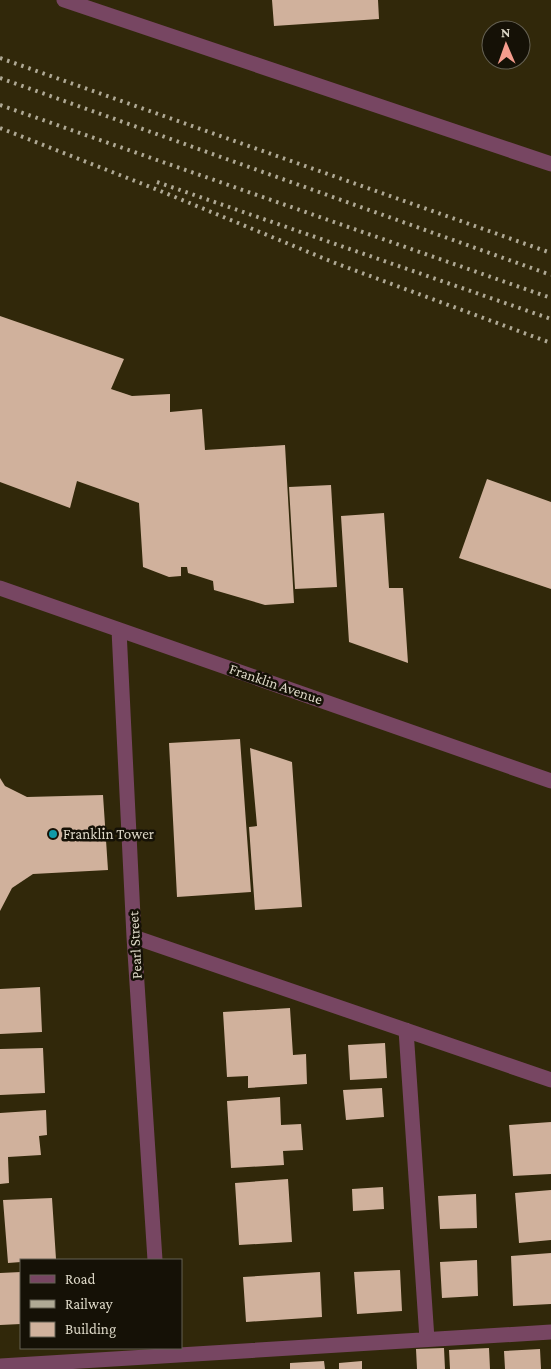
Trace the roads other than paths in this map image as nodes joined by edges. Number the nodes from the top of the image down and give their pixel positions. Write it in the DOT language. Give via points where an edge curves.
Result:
graph roads {
  1 [pos="64,0"];
  2 [pos="551,164"];
  3 [pos="0,588"];
  4 [pos="119,630"];
  5 [pos="551,781"];
  6 [pos="134,937"];
  7 [pos="406,1030"];
  8 [pos="551,1080"];
  9 [pos="155,1259"];
  10 [pos="551,1332"];
  11 [pos="427,1340"];
  12 [pos="162,1358"];
  13 [pos="0,1366"];
  1 -- 2 [label="street"];
  3 -- 4 [label="street, Franklin Avenue"];
  4 -- 5 [label="street, Franklin Avenue"];
  4 -- 6 [label="street, Pearl Street"];
  6 -- 7 [label="street"];
  6 -- 9 [label="street, Pearl Street"];
  7 -- 8 [label="street"];
  7 -- 11 [label="street"];
  10 -- 11 [label="street"];
  11 -- 12 [label="street"];
  12 -- 13 [label="street"];
}
